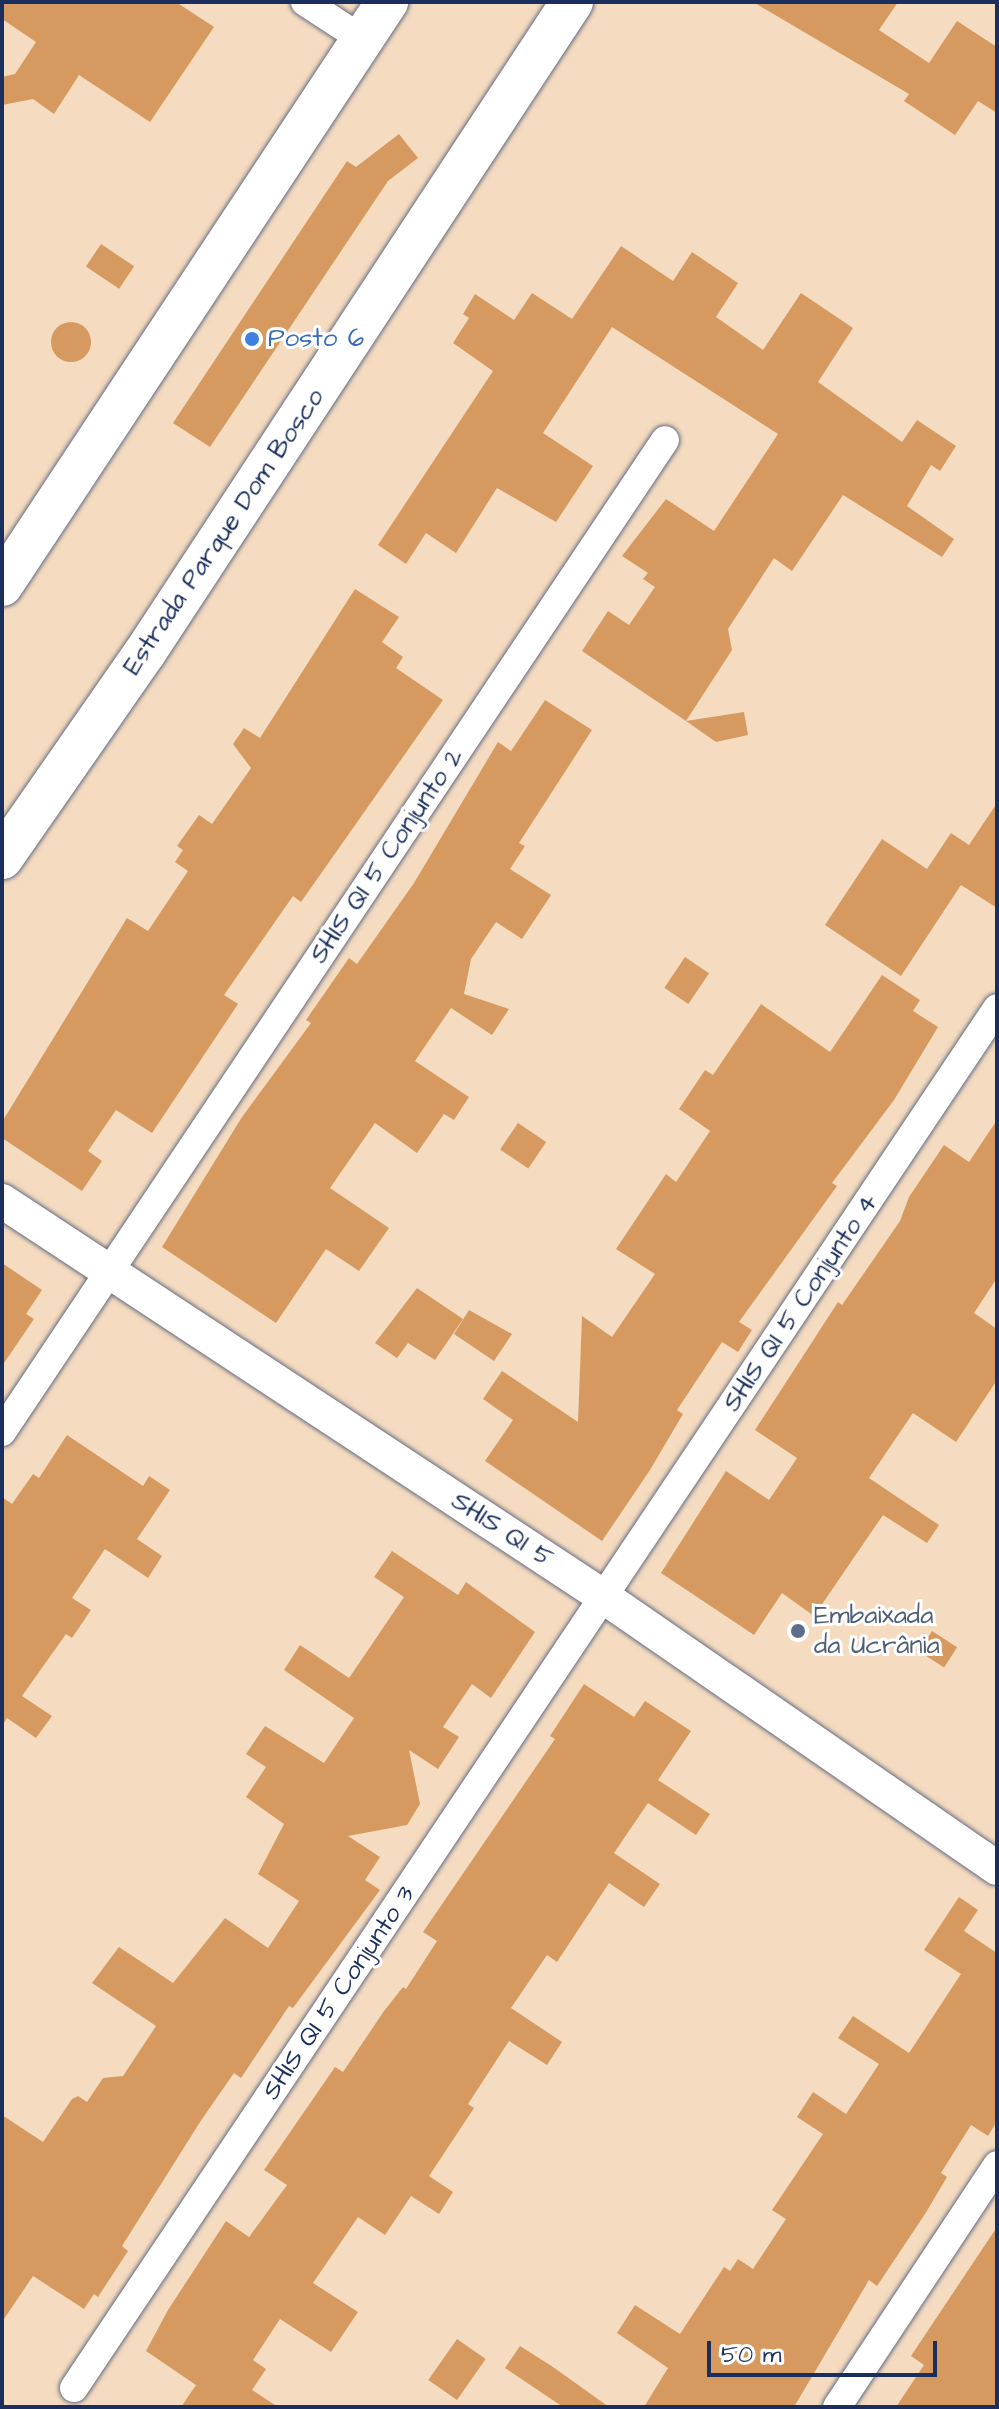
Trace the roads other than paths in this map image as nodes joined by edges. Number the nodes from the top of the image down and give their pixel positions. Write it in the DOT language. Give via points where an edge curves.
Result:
graph roads {
  1 [pos="305,2"];
  2 [pos="387,2"];
  3 [pos="572,2"];
  4 [pos="362,39"];
  5 [pos="665,440"];
  6 [pos="2,585"];
  7 [pos="2,858"];
  8 [pos="997,1008"];
  9 [pos="2,1201"];
  10 [pos="109,1272"];
  11 [pos="2,1432"];
  12 [pos="604,1597"];
  13 [pos="997,1868"];
  14 [pos="997,2165"];
  15 [pos="74,2388"];
  16 [pos="837,2407"];
  1 -- 4 [label="street"];
  2 -- 4 [label="main road"];
  3 -- 7 [label="main road, Estrada Parque Dom Bosco" via="144,654"];
  4 -- 6 [label="main road"];
  5 -- 10 [label="street, SHIS QI 5 Conjunto 2"];
  8 -- 12 [label="street, SHIS QI 5 Conjunto 4"];
  9 -- 10 [label="street, SHIS QI 5"];
  10 -- 11 [label="street, SHIS QI 5 Conjunto 2"];
  10 -- 12 [label="street, SHIS QI 5"];
  12 -- 13 [label="street, SHIS QI 5"];
  12 -- 15 [label="street, SHIS QI 5 Conjunto 3"];
  14 -- 16 [label="street"];
}
